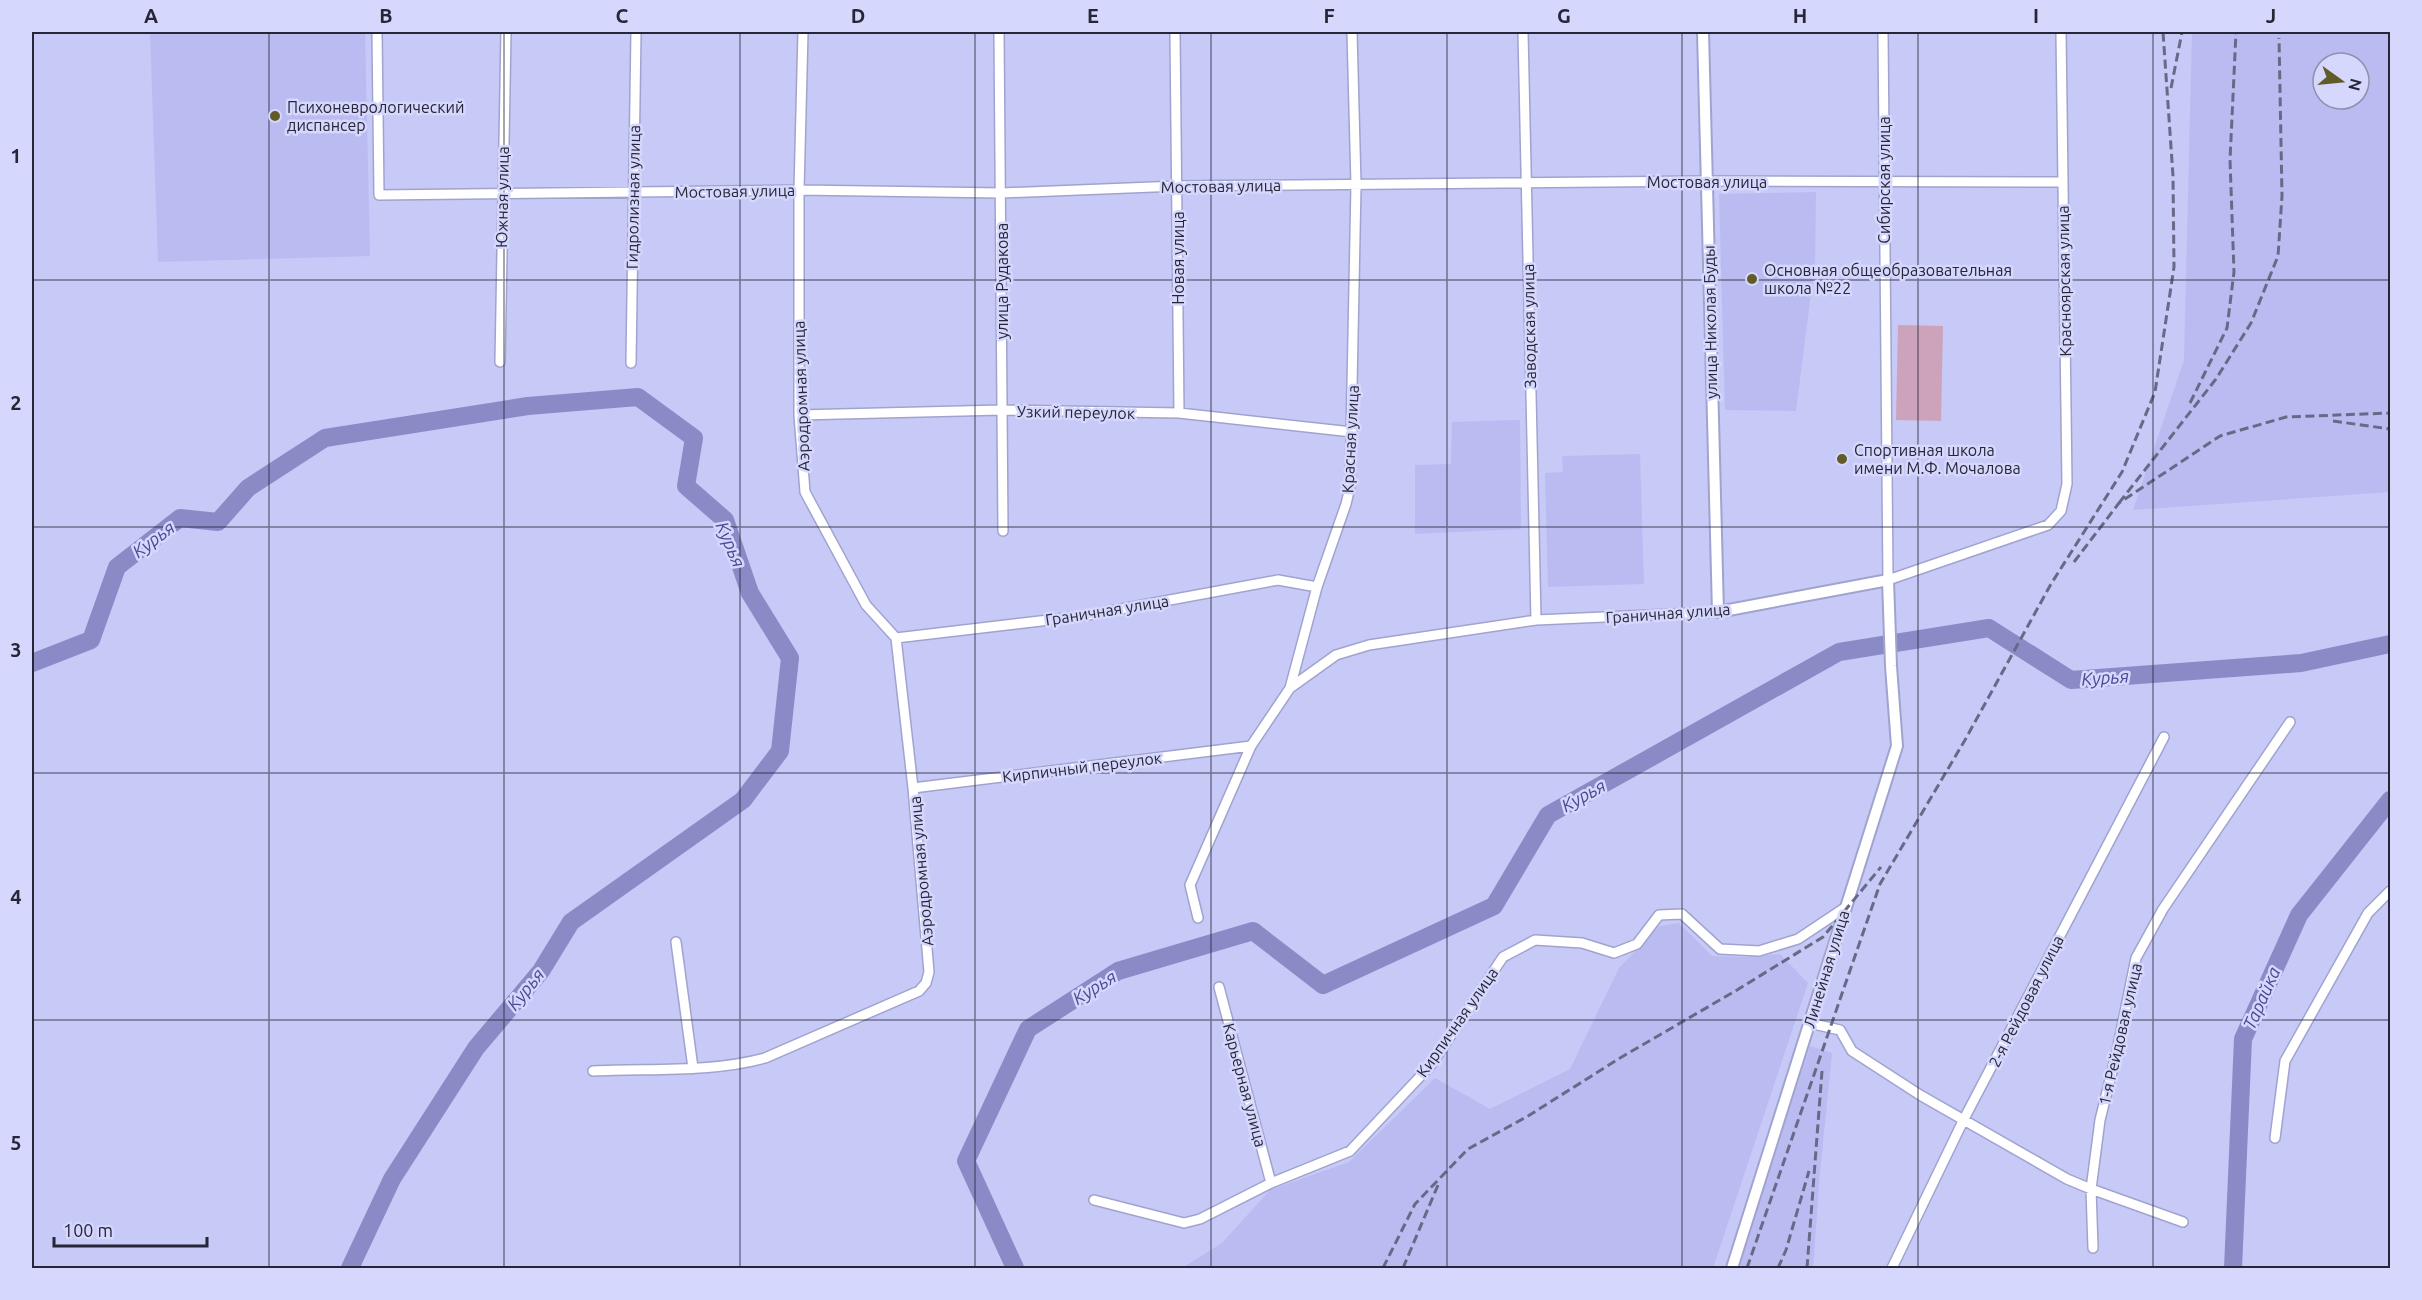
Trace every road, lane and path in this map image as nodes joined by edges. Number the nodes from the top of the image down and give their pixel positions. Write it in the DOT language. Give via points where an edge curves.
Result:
graph roads {
  1 [pos="377,32"];
  2 [pos="506,32"];
  3 [pos="636,32"];
  4 [pos="803,32"];
  5 [pos="999,32"];
  6 [pos="1175,32"];
  7 [pos="1352,32"];
  8 [pos="1523,32"];
  9 [pos="1703,32"];
  10 [pos="1883,32"];
  11 [pos="2061,32"];
  12 [pos="1707,181"];
  13 [pos="1884,181"];
  14 [pos="2063,182"];
  15 [pos="1526,183"];
  16 [pos="1356,185"];
  17 [pos="1178,186"];
  18 [pos="799,190"];
  19 [pos="633,192"];
  20 [pos="502,193"];
  21 [pos="1002,193"];
  22 [pos="500,362"];
  23 [pos="631,363"];
  24 [pos="1002,410"];
  25 [pos="1179,413"];
  26 [pos="799,415"];
  27 [pos="1352,432"];
  28 [pos="2048,525"];
  29 [pos="1003,531"];
  30 [pos="1888,580"];
  31 [pos="1317,587"];
  32 [pos="1718,612"];
  33 [pos="1536,620"];
  34 [pos="896,638"];
  35 [pos="1290,688"];
  36 [pos="2290,722"];
  37 [pos="2164,736"];
  38 [pos="1251,746"];
  39 [pos="913,788"];
  40 [pos="2391,891"];
  41 [pos="1846,908"];
  42 [pos="1198,918"];
  43 [pos="676,942"];
  44 [pos="1219,987"];
  45 [pos="1809,1023"];
  46 [pos="693,1068"];
  47 [pos="593,1071"];
  48 [pos="1964,1119"];
  49 [pos="2275,1138"];
  50 [pos="1271,1184"];
  51 [pos="2091,1189"];
  52 [pos="1094,1200"];
  53 [pos="2183,1222"];
  54 [pos="2093,1248"];
  55 [pos="1732,1269"];
  56 [pos="1892,1269"];
  1 -- 20 [label="street, Мостовая улица" via="379,195"];
  2 -- 20 [label="street, Южная улица"];
  3 -- 19 [label="street, Гидролизная улица"];
  4 -- 18 [label="street, Аэродромная улица"];
  5 -- 21 [label="street, улица Рудакова"];
  6 -- 17 [label="street, Новая улица"];
  7 -- 16 [label="street, Красная улица"];
  8 -- 15 [label="street, Заводская улица"];
  9 -- 12 [label="street, улица Николая Буды"];
  10 -- 13 [label="street, Сибирская улица"];
  11 -- 14 [label="street, Красноярская улица"];
  12 -- 13 [label="street, Мостовая улица"];
  12 -- 15 [label="street, Мостовая улица"];
  12 -- 32 [label="street, улица Николая Буды"];
  13 -- 14 [label="street, Мостовая улица"];
  13 -- 30 [label="street, Сибирская улица"];
  14 -- 28 [label="street, Красноярская улица" via="2067,484 2061,511"];
  15 -- 16 [label="street, Мостовая улица"];
  15 -- 33 [label="street, Заводская улица"];
  16 -- 17 [label="street, Мостовая улица"];
  16 -- 27 [label="street, Красная улица"];
  17 -- 21 [label="street, Мостовая улица"];
  17 -- 25 [label="street, Новая улица"];
  18 -- 19 [label="street, Мостовая улица"];
  18 -- 21 [label="street, Мостовая улица"];
  18 -- 26 [label="street, Аэродромная улица"];
  19 -- 20 [label="street, Мостовая улица"];
  19 -- 23 [label="street, Гидролизная улица"];
  20 -- 22 [label="street, Южная улица"];
  21 -- 24 [label="street, улица Рудакова"];
  24 -- 25 [label="street, Узкий переулок"];
  24 -- 26 [label="street, Узкий переулок"];
  24 -- 29 [label="street, улица Рудакова"];
  25 -- 27 [label="street, Узкий переулок"];
  26 -- 34 [label="street, Аэродромная улица" via="805,492 866,605"];
  27 -- 31 [label="street, Красная улица" via="1350,487"];
  28 -- 30 [label="street, Граничная улица"];
  30 -- 32 [label="street, Граничная улица"];
  30 -- 41 [label="street, Линейная улица" via="1897,746"];
  31 -- 34 [label="street, Граничная улица" via="1278,580 1083,616"];
  31 -- 35 [label="street, Красная улица"];
  32 -- 33 [label="street, Граничная улица"];
  33 -- 35 [label="street, Граничная улица" via="1352,648"];
  34 -- 39 [label="street, Аэродромная улица"];
  35 -- 38 [label="street, Красная улица"];
  36 -- 51 [label="street, 1-я Рейдовая улица" via="2163,909 2136,958 2100,1120"];
  37 -- 48 [label="street, 2-я Рейдовая улица"];
  38 -- 39 [label="street, Кирпичный переулок"];
  38 -- 42 [label="street, Красная улица" via="1190,885"];
  39 -- 46 [label="street, Аэродромная улица" via="929,972 926,983 911,995 765,1058"];
  40 -- 49 [label="street" via="2368,913 2285,1061"];
  41 -- 45 [label="street, Линейная улица"];
  41 -- 50 [label="street, Кирпичная улица" via="1798,939 1759,951 1720,949 1682,914 1659,915 1636,944 1614,953 1582,943 1535,940 1503,957 1431,1065 1350,1151"];
  43 -- 46 [label="street"];
  44 -- 50 [label="street, Карьерная улица"];
  45 -- 48 [label="street" via="1840,1030 1852,1051"];
  45 -- 55 [label="street, Линейная улица"];
  46 -- 47 [label="street"];
  48 -- 51 [label="street"];
  48 -- 56 [label="street, 2-я Рейдовая улица"];
  50 -- 52 [label="street, Кирпичная улица" via="1184,1224"];
  51 -- 53 [label="street"];
  51 -- 54 [label="street, 1-я Рейдовая улица"];
}
